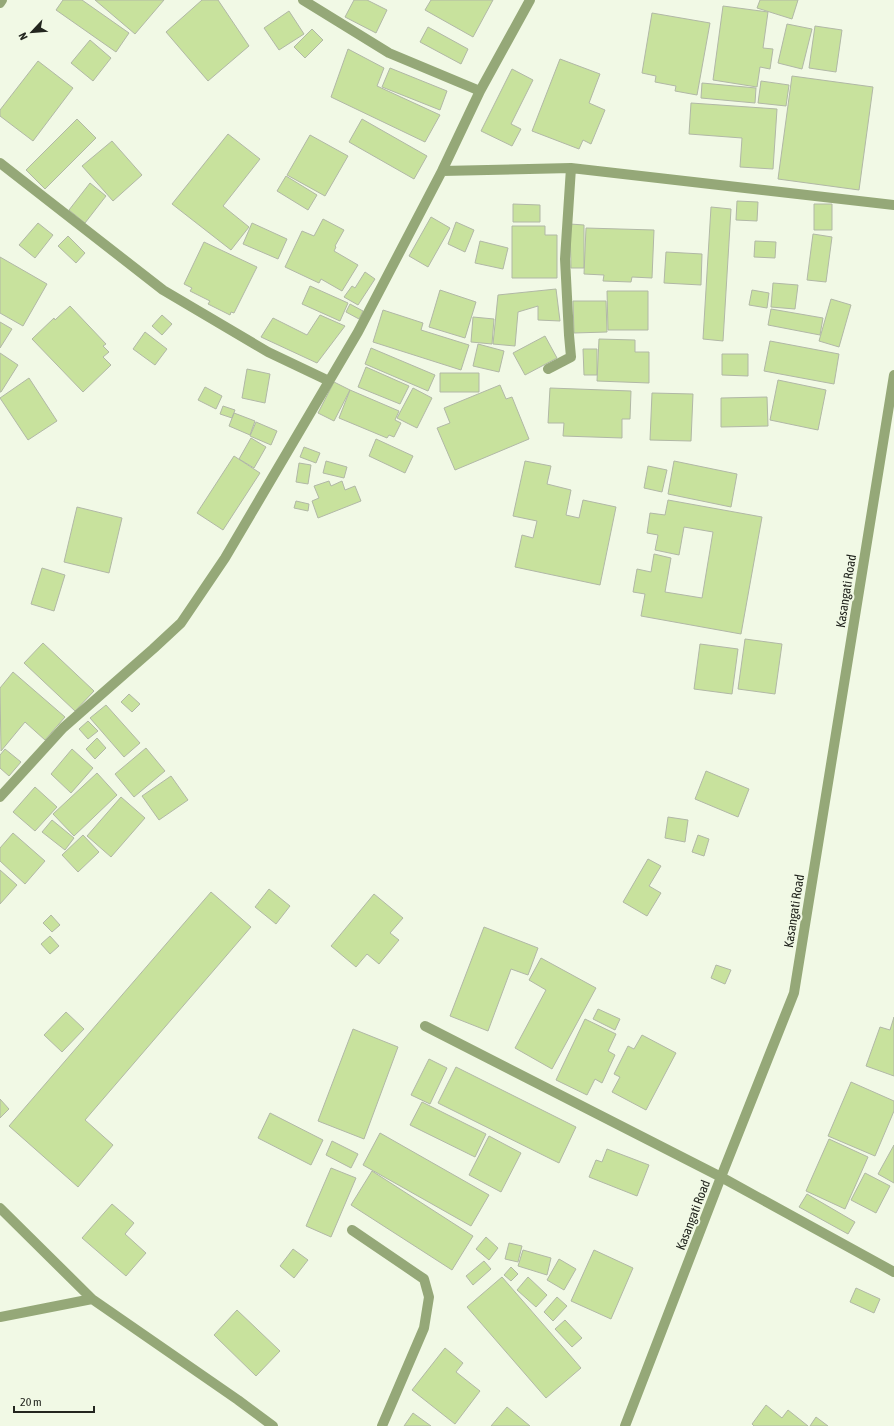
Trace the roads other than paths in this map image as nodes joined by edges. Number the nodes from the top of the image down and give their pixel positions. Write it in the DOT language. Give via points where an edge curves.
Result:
graph roads {
  1 [pos="2,0"];
  2 [pos="303,0"];
  3 [pos="530,0"];
  4 [pos="0,3"];
  5 [pos="480,91"];
  6 [pos="0,163"];
  7 [pos="571,168"];
  8 [pos="442,171"];
  9 [pos="894,205"];
  10 [pos="548,369"];
  11 [pos="894,374"];
  12 [pos="329,382"];
  13 [pos="0,796"];
  14 [pos="425,1026"];
  15 [pos="721,1177"];
  16 [pos="0,1208"];
  17 [pos="352,1230"];
  18 [pos="894,1272"];
  19 [pos="92,1299"];
  20 [pos="0,1317"];
  21 [pos="273,1426"];
  22 [pos="382,1426"];
  23 [pos="625,1426"];
  1 -- 4 [label="street"];
  2 -- 5 [label="street" via="389,53"];
  3 -- 5 [label="street"];
  5 -- 8 [label="street"];
  6 -- 12 [label="street" via="163,290 268,352"];
  7 -- 8 [label="street"];
  7 -- 9 [label="street"];
  7 -- 10 [label="street" via="565,259 571,357"];
  8 -- 12 [label="street"];
  11 -- 15 [label="street, Kasangati Road" via="794,993"];
  12 -- 13 [label="street" via="225,558 181,623 63,728"];
  14 -- 15 [label="street"];
  15 -- 18 [label="street"];
  15 -- 23 [label="street, Kasangati Road"];
  16 -- 19 [label="street"];
  17 -- 22 [label="street" via="424,1279 429,1297 424,1328"];
  19 -- 20 [label="street"];
  19 -- 21 [label="street"];
}
